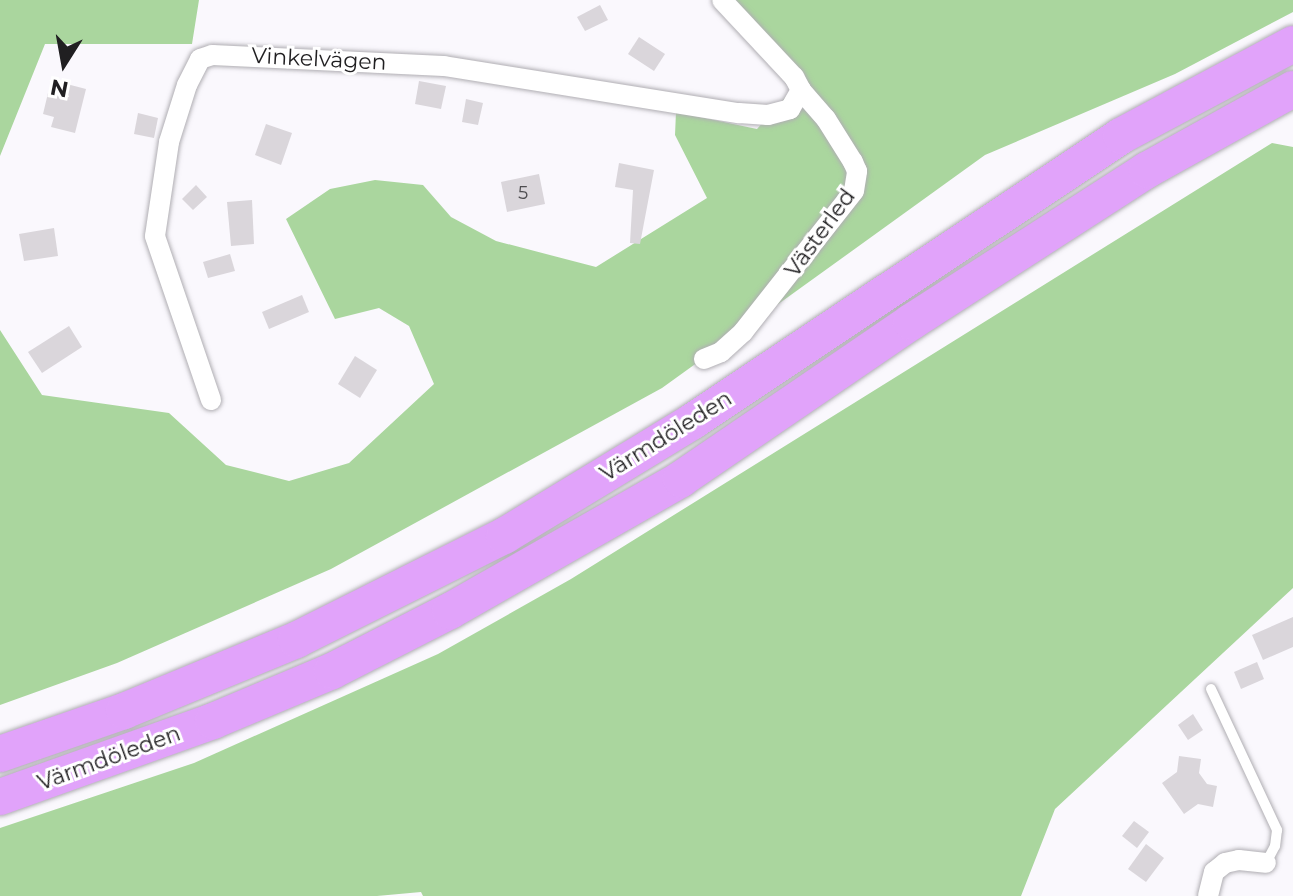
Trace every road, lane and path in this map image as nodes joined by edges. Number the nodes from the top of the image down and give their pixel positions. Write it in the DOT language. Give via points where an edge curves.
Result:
graph roads {
  1 [pos="722,0"];
  2 [pos="1293,44"];
  3 [pos="1293,89"];
  4 [pos="801,90"];
  5 [pos="704,359"];
  6 [pos="211,400"];
  7 [pos="1211,689"];
  8 [pos="0,754"];
  9 [pos="0,797"];
  10 [pos="1266,863"];
  11 [pos="1208,896"];
  1 -- 4 [label="street, Västerled" via="781,61"];
  2 -- 8 [label="highway, Värmdöleden" via="1121,136 693,421 504,536 296,640 124,711"];
  3 -- 9 [label="highway, Värmdöleden" via="1147,170 681,479 450,611 332,671 213,721"];
  4 -- 5 [label="street, Västerled" via="853,162 854,191 743,332"];
  4 -- 6 [label="street, Vinkelvägen" via="790,109 768,115 444,66 212,55 200,59 169,142 155,236"];
  7 -- 10 [label="lane" via="1277,830"];
  10 -- 11 [label="street" via="1225,863 1214,872"];
}
